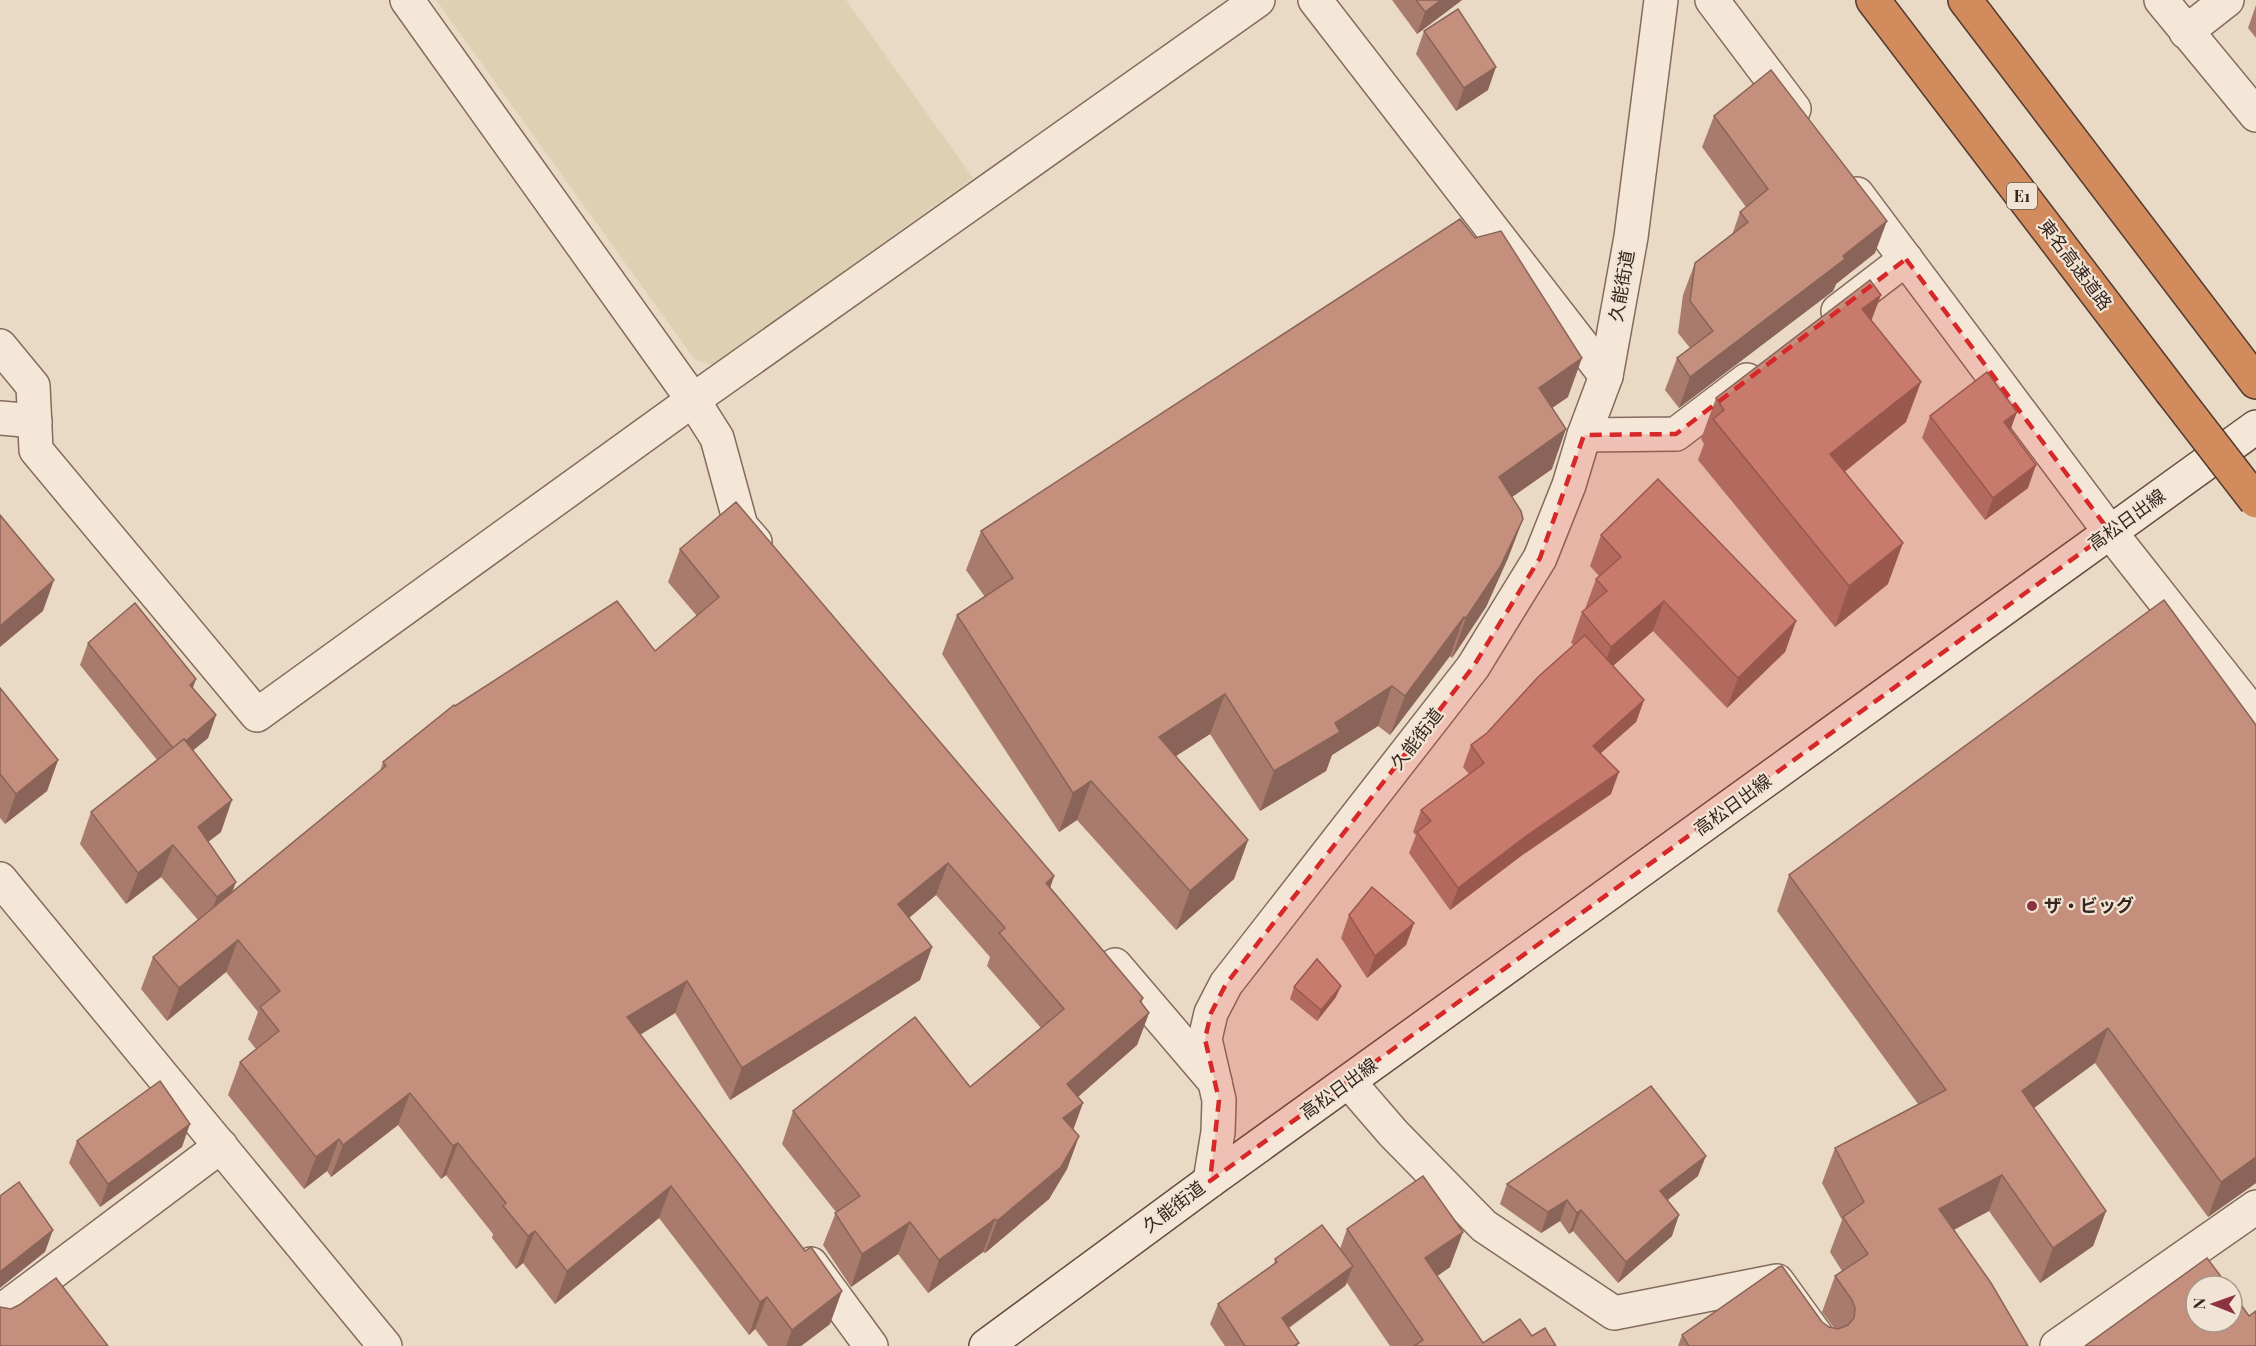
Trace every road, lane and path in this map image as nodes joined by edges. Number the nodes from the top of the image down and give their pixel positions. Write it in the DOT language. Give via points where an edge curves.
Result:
graph roads {
  1 [pos="406,0"];
  2 [pos="1258,0"];
  3 [pos="1315,0"];
  4 [pos="1661,0"];
  5 [pos="1712,0"];
  6 [pos="1873,0"];
  7 [pos="1965,0"];
  8 [pos="2161,0"];
  9 [pos="2227,0"];
  10 [pos="2186,32"];
  11 [pos="2256,115"];
  12 [pos="1813,134"];
  13 [pos="1841,173"];
  14 [pos="1906,259"];
  15 [pos="1814,329"];
  16 [pos="0,346"];
  17 [pos="1768,364"];
  18 [pos="1606,376"];
  19 [pos="2256,382"];
  20 [pos="693,400"];
  21 [pos="0,418"];
  22 [pos="35,421"];
  23 [pos="2256,427"];
  24 [pos="1584,435"];
  25 [pos="2256,501"];
  26 [pos="2110,532"];
  27 [pos="772,562"];
  28 [pos="2256,717"];
  29 [pos="0,879"];
  30 [pos="1098,945"];
  31 [pos="1215,1082"];
  32 [pos="1349,1082"];
  33 [pos="221,1146"];
  34 [pos="1210,1182"];
  35 [pos="2256,1207"];
  36 [pos="794,1240"];
  37 [pos="0,1312"];
  38 [pos="385,1346"];
  39 [pos="871,1346"];
  40 [pos="986,1346"];
  41 [pos="1824,1346"];
  42 [pos="2057,1346"];
  1 -- 20 [label="street"];
  2 -- 20 [label="street"];
  3 -- 18 [label="street"];
  4 -- 18 [label="street, 久能街道" via="1631,237"];
  5 -- 12 [label="street"];
  6 -- 25 [label="highway, 東名高速道路 / E1, bridge"];
  7 -- 19 [label="highway"];
  8 -- 10 [label="street"];
  9 -- 10 [label="street"];
  10 -- 11 [label="street"];
  13 -- 14 [label="street"];
  14 -- 15 [label="street"];
  14 -- 26 [label="street"];
  16 -- 22 [label="street" via="33,386"];
  17 -- 24 [label="street" via="1676,434"];
  18 -- 24 [label="street, 久能街道"];
  20 -- 22 [label="street" via="257,715 36,450"];
  20 -- 27 [label="street" via="717,438 741,526"];
  21 -- 22 [label="street"];
  23 -- 26 [label="street, 高松日出線"];
  24 -- 31 [label="street, 久能街道" via="1569,486 1540,558 1473,667 1226,984 1211,1013 1205,1039"];
  26 -- 28 [label="street"];
  26 -- 32 [label="street, 高松日出線"];
  29 -- 33 [label="street"];
  30 -- 31 [label="street"];
  31 -- 34 [label="street, 久能街道" via="1218,1132"];
  32 -- 34 [label="street, 高松日出線"];
  32 -- 41 [label="street" via="1484,1226 1614,1313 1777,1281"];
  33 -- 37 [label="street"];
  33 -- 38 [label="street"];
  34 -- 40 [label="street, 久能街道"];
  35 -- 42 [label="street"];
  36 -- 39 [label="street"];
}
